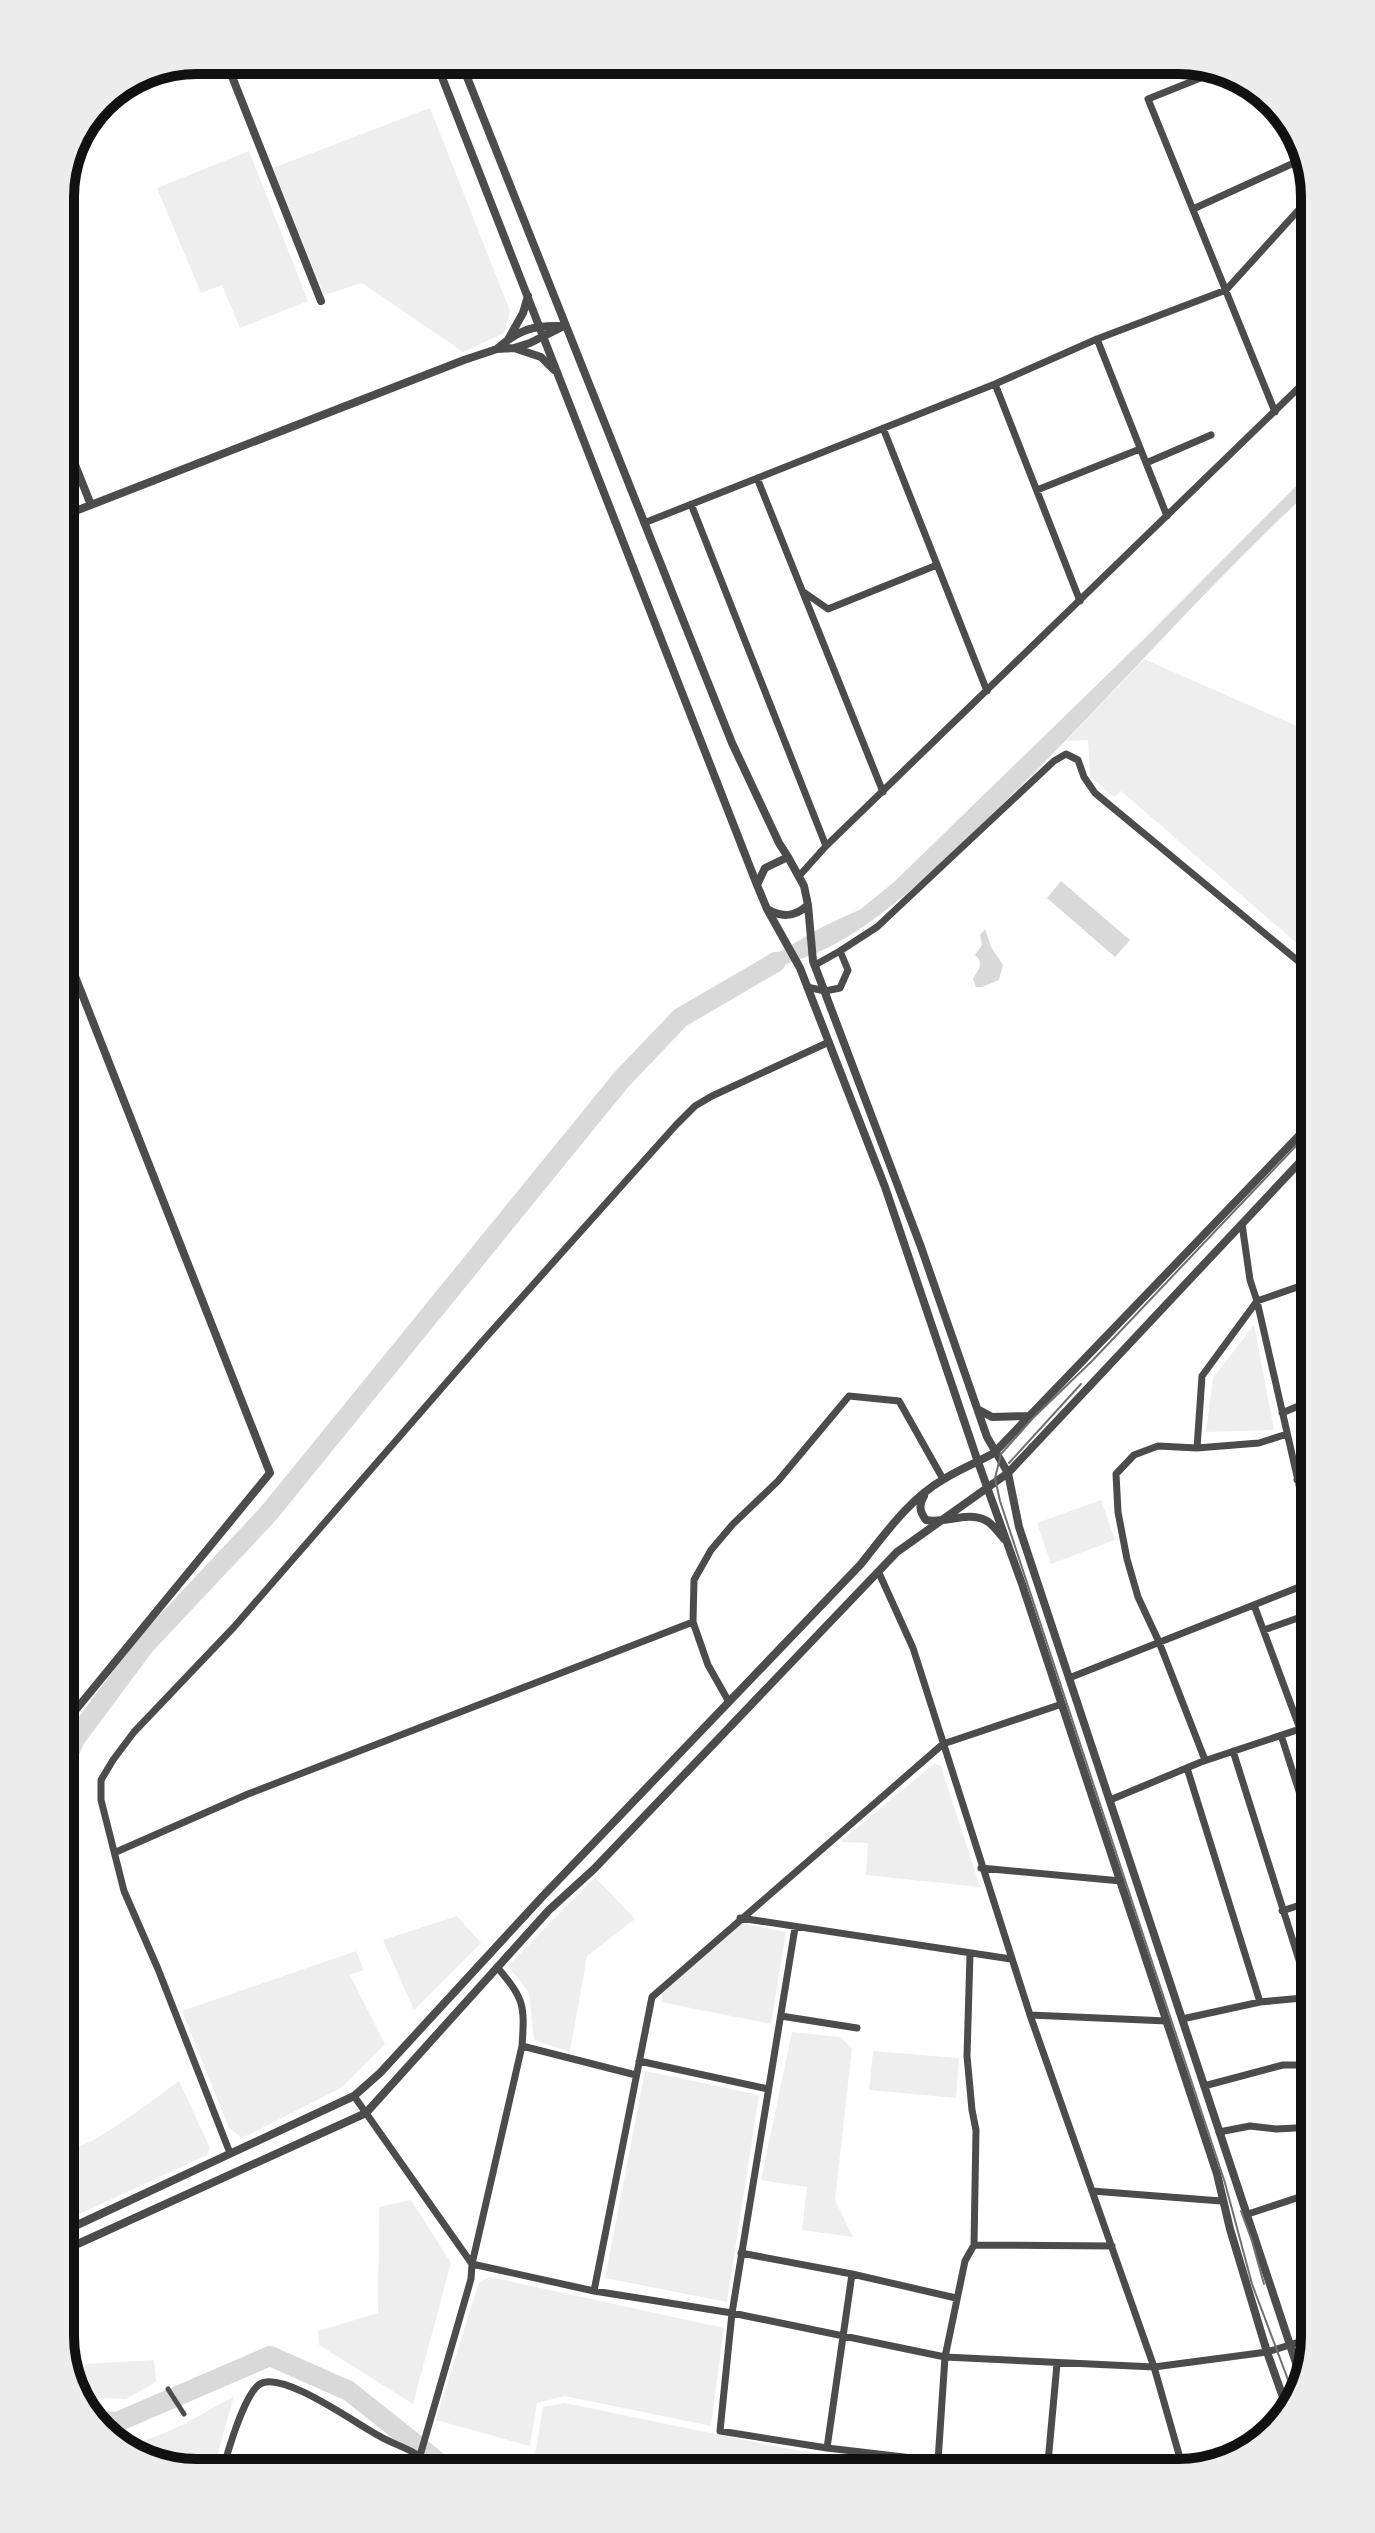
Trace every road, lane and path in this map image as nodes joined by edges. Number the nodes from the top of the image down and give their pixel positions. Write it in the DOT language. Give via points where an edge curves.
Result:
graph roads {
  1 [pos="231,74"];
  2 [pos="441,74"];
  3 [pos="466,74"];
  4 [pos="1204,77"];
  5 [pos="1296,162"];
  6 [pos="1301,207"];
  7 [pos="1193,209"];
  8 [pos="1226,290"];
  9 [pos="528,296"];
  10 [pos="321,301"];
  11 [pos="539,325"];
  12 [pos="564,326"];
  13 [pos="543,337"];
  14 [pos="509,338"];
  15 [pos="1097,339"];
  16 [pos="514,348"];
  17 [pos="497,349"];
  18 [pos="557,373"];
  19 [pos="995,384"];
  20 [pos="1301,386"];
  21 [pos="1275,412"];
  22 [pos="883,428"];
  23 [pos="1211,435"];
  24 [pos="1140,449"];
  25 [pos="74,462"];
  26 [pos="1146,463"];
  27 [pos="757,478"];
  28 [pos="1037,490"];
  29 [pos="691,504"];
  30 [pos="91,505"];
  31 [pos="74,512"];
  32 [pos="1167,516"];
  33 [pos="644,523"];
  34 [pos="937,565"];
  35 [pos="803,592"];
  36 [pos="1080,601"];
  37 [pos="987,691"];
  38 [pos="883,792"];
  39 [pos="826,846"];
  40 [pos="788,857"];
  41 [pos="800,875"];
  42 [pos="757,885"];
  43 [pos="808,905"];
  44 [pos="767,909"];
  45 [pos="840,951"];
  46 [pos="814,963"];
  47 [pos="1301,963"];
  48 [pos="74,974"];
  49 [pos="807,987"];
  50 [pos="825,991"];
  51 [pos="829,1042"];
  52 [pos="1301,1133"];
  53 [pos="1301,1161"];
  54 [pos="1242,1224"];
  55 [pos="1301,1286"];
  56 [pos="1257,1301"];
  57 [pos="1301,1405"];
  58 [pos="978,1410"];
  59 [pos="1282,1413"];
  60 [pos="1028,1416"];
  61 [pos="1287,1434"];
  62 [pos="1197,1448"];
  63 [pos="994,1453"];
  64 [pos="978,1462"];
  65 [pos="1008,1473"];
  66 [pos="943,1479"];
  67 [pos="1301,1479"];
  68 [pos="1297,1480"];
  69 [pos="987,1486"];
  70 [pos="926,1491"];
  71 [pos="1301,1496"];
  72 [pos="937,1522"];
  73 [pos="1007,1543"];
  74 [pos="879,1573"];
  75 [pos="1301,1586"];
  76 [pos="1254,1605"];
  77 [pos="1301,1617"];
  78 [pos="693,1622"];
  79 [pos="1264,1630"];
  80 [pos="1159,1642"];
  81 [pos="1069,1678"];
  82 [pos="729,1702"];
  83 [pos="1062,1704"];
  84 [pos="74,1712"];
  85 [pos="1300,1729"];
  86 [pos="1281,1735"];
  87 [pos="943,1744"];
  88 [pos="1233,1751"];
  89 [pos="1205,1760"];
  90 [pos="1187,1768"];
  91 [pos="1301,1797"];
  92 [pos="1110,1800"];
  93 [pos="116,1852"];
  94 [pos="981,1868"];
  95 [pos="1121,1881"];
  96 [pos="1301,1905"];
  97 [pos="1282,1911"];
  98 [pos="740,1918"];
  99 [pos="795,1928"];
  100 [pos="970,1954"];
  101 [pos="1011,1959"];
  102 [pos="1301,1964"];
  103 [pos="497,1967"];
  104 [pos="1301,1998"];
  105 [pos="1260,2002"];
  106 [pos="1030,2015"];
  107 [pos="781,2016"];
  108 [pos="1182,2019"];
  109 [pos="1167,2021"];
  110 [pos="857,2028"];
  111 [pos="522,2046"];
  112 [pos="639,2061"];
  113 [pos="1301,2065"];
  114 [pos="636,2075"];
  115 [pos="1204,2086"];
  116 [pos="768,2089"];
  117 [pos="354,2096"];
  118 [pos="366,2113"];
  119 [pos="1301,2128"];
  120 [pos="1219,2132"];
  121 [pos="230,2153"];
  122 [pos="1092,2191"];
  123 [pos="1301,2197"];
  124 [pos="1221,2201"];
  125 [pos="1248,2214"];
  126 [pos="74,2226"];
  127 [pos="974,2245"];
  128 [pos="74,2246"];
  129 [pos="1112,2246"];
  130 [pos="741,2253"];
  131 [pos="472,2264"];
  132 [pos="852,2274"];
  133 [pos="594,2291"];
  134 [pos="956,2298"];
  135 [pos="732,2313"];
  136 [pos="844,2336"];
  137 [pos="1301,2342"];
  138 [pos="1289,2346"];
  139 [pos="1267,2352"];
  140 [pos="945,2357"];
  141 [pos="1057,2364"];
  142 [pos="1296,2366"];
  143 [pos="1154,2367"];
  144 [pos="168,2389"];
  145 [pos="1283,2398"];
  146 [pos="184,2414"];
  147 [pos="827,2448"];
  148 [pos="419,2456"];
  149 [pos="226,2459"];
  150 [pos="418,2459"];
  151 [pos="422,2459"];
  152 [pos="921,2459"];
  153 [pos="938,2459"];
  154 [pos="1048,2459"];
  155 [pos="1180,2459"];
  1 -- 10 [label="street"];
  2 -- 9 [label="street"];
  3 -- 12 [label="street"];
  4 -- 7 [label="street" via="1148,99"];
  5 -- 7 [label="street"];
  6 -- 8 [label="street"];
  7 -- 8 [label="street"];
  8 -- 15 [label="street"];
  8 -- 21 [label="street"];
  9 -- 11 [label="street"];
  9 -- 14 [label="street"];
  11 -- 12 [label="street"];
  11 -- 13 [label="street"];
  11 -- 14 [label="street"];
  12 -- 13 [label="street"];
  12 -- 33 [label="street"];
  13 -- 16 [label="street"];
  13 -- 18 [label="street"];
  14 -- 17 [label="street"];
  15 -- 19 [label="street"];
  15 -- 24 [label="street"];
  16 -- 17 [label="street"];
  16 -- 18 [label="street" via="541,357"];
  17 -- 30 [label="street"];
  18 -- 42 [label="street"];
  19 -- 22 [label="street"];
  19 -- 28 [label="street"];
  20 -- 21 [label="street"];
  21 -- 32 [label="street"];
  22 -- 27 [label="street"];
  22 -- 34 [label="street"];
  23 -- 26 [label="street"];
  24 -- 26 [label="street"];
  24 -- 28 [label="street"];
  25 -- 30 [label="street"];
  26 -- 32 [label="street"];
  27 -- 29 [label="street"];
  27 -- 35 [label="street"];
  28 -- 36 [label="street"];
  29 -- 33 [label="street"];
  29 -- 39 [label="street"];
  30 -- 31 [label="street"];
  32 -- 36 [label="street"];
  33 -- 40 [label="street" via="732,743"];
  34 -- 35 [label="street" via="828,609"];
  34 -- 37 [label="street"];
  35 -- 38 [label="street"];
  36 -- 37 [label="street"];
  37 -- 38 [label="street"];
  38 -- 39 [label="street"];
  39 -- 41 [label="street"];
  40 -- 41 [label="street"];
  40 -- 42 [label="street" via="765,868"];
  41 -- 43 [label="street"];
  42 -- 44 [label="street"];
  43 -- 44 [label="street" via="784,916"];
  43 -- 46 [label="street"];
  44 -- 49 [label="street"];
  45 -- 46 [label="street"];
  45 -- 47 [label="street" via="877,927 1066,754 1078,760 1095,793"];
  45 -- 50 [label="street" via="848,970 840,988"];
  46 -- 50 [label="street"];
  48 -- 84 [label="street" via="270,1473"];
  49 -- 50 [label="street"];
  49 -- 51 [label="street"];
  50 -- 58 [label="street"];
  51 -- 64 [label="street" via="885,1187"];
  51 -- 93 [label="street" via="695,1106 234,1627 134,1732 101,1780 101,1800"];
  52 -- 60 [label="street"];
  53 -- 54 [label="street"];
  54 -- 56 [label="street"];
  54 -- 65 [label="street"];
  55 -- 56 [label="street"];
  56 -- 59 [label="street"];
  56 -- 62 [label="street" via="1202,1376"];
  57 -- 59 [label="street"];
  58 -- 60 [label="street" via="992,1417"];
  58 -- 63 [label="street"];
  59 -- 61 [label="street"];
  60 -- 63 [label="street"];
  61 -- 62 [label="street" via="1259,1443"];
  61 -- 68 [label="street"];
  62 -- 80 [label="street" via="1158,1446 1134,1455 1116,1474 1127,1559"];
  63 -- 64 [label="street"];
  63 -- 65 [label="street"];
  64 -- 66 [label="street"];
  64 -- 69 [label="street"];
  65 -- 69 [label="street"];
  65 -- 81 [label="street" via="1019,1527"];
  66 -- 70 [label="street"];
  66 -- 78 [label="street" via="899,1401 849,1396 711,1550 694,1580"];
  67 -- 68 [label="street"];
  68 -- 71 [label="street"];
  69 -- 72 [label="street"];
  69 -- 73 [label="street"];
  70 -- 72 [label="street" via="921,1513"];
  70 -- 82 [label="street"];
  72 -- 73 [label="street" via="969,1516 987,1520"];
  72 -- 74 [label="street"];
  73 -- 83 [label="street"];
  74 -- 87 [label="street" via="913,1648"];
  74 -- 103 [label="street"];
  75 -- 76 [label="street"];
  76 -- 79 [label="street"];
  76 -- 80 [label="street"];
  77 -- 79 [label="street"];
  78 -- 82 [label="street"];
  78 -- 93 [label="street" via="248,1794"];
  79 -- 85 [label="street"];
  80 -- 81 [label="street"];
  80 -- 89 [label="street"];
  81 -- 92 [label="street"];
  82 -- 117 [label="street"];
  83 -- 87 [label="street"];
  83 -- 95 [label="street"];
  85 -- 86 [label="street"];
  86 -- 88 [label="street"];
  86 -- 91 [label="street"];
  87 -- 94 [label="street"];
  87 -- 98 [label="street"];
  88 -- 89 [label="street"];
  88 -- 97 [label="street"];
  89 -- 90 [label="street"];
  90 -- 92 [label="street"];
  90 -- 105 [label="street"];
  92 -- 108 [label="street"];
  93 -- 121 [label="street" via="124,1891"];
  94 -- 95 [label="street"];
  94 -- 101 [label="street"];
  95 -- 109 [label="street"];
  96 -- 97 [label="street"];
  97 -- 102 [label="street"];
  98 -- 99 [label="street"];
  98 -- 112 [label="street" via="652,1997"];
  99 -- 100 [label="street"];
  99 -- 107 [label="street"];
  100 -- 101 [label="street"];
  100 -- 127 [label="street" via="967,2056 976,2130"];
  101 -- 106 [label="street"];
  103 -- 111 [label="street" via="518,1992 525,2013"];
  103 -- 118 [label="street"];
  104 -- 105 [label="street"];
  105 -- 108 [label="street"];
  106 -- 109 [label="street"];
  106 -- 122 [label="street"];
  107 -- 110 [label="street"];
  107 -- 116 [label="street"];
  108 -- 115 [label="street"];
  109 -- 124 [label="street"];
  111 -- 114 [label="street"];
  111 -- 131 [label="street"];
  112 -- 114 [label="street"];
  112 -- 116 [label="street"];
  113 -- 115 [label="street"];
  114 -- 133 [label="street"];
  115 -- 120 [label="street"];
  116 -- 130 [label="street"];
  117 -- 118 [label="street"];
  117 -- 121 [label="street"];
  118 -- 128 [label="street"];
  118 -- 131 [label="street"];
  119 -- 120 [label="street" via="1250,2126"];
  120 -- 125 [label="street"];
  121 -- 126 [label="street"];
  122 -- 124 [label="street"];
  122 -- 129 [label="street"];
  123 -- 125 [label="street"];
  124 -- 139 [label="street"];
  125 -- 138 [label="street"];
  127 -- 129 [label="street"];
  127 -- 134 [label="street"];
  129 -- 143 [label="street"];
  130 -- 132 [label="street"];
  130 -- 135 [label="street"];
  131 -- 133 [label="street"];
  131 -- 148 [label="street"];
  132 -- 134 [label="street"];
  132 -- 136 [label="street"];
  133 -- 135 [label="street"];
  134 -- 140 [label="street"];
  135 -- 136 [label="street"];
  135 -- 147 [label="street" via="720,2431"];
  136 -- 140 [label="street"];
  136 -- 147 [label="street"];
  137 -- 138 [label="street"];
  138 -- 139 [label="street"];
  138 -- 142 [label="street"];
  139 -- 143 [label="street"];
  139 -- 145 [label="street"];
  140 -- 141 [label="street"];
  140 -- 153 [label="street"];
  141 -- 143 [label="street"];
  141 -- 154 [label="street"];
  143 -- 155 [label="street"];
  144 -- 146 [label="street"];
  147 -- 152 [label="street"];
  148 -- 149 [label="street" via="313,2395 271,2382 261,2383 252,2393"];
  148 -- 150 [label="street"];
  148 -- 151 [label="street"];
}
